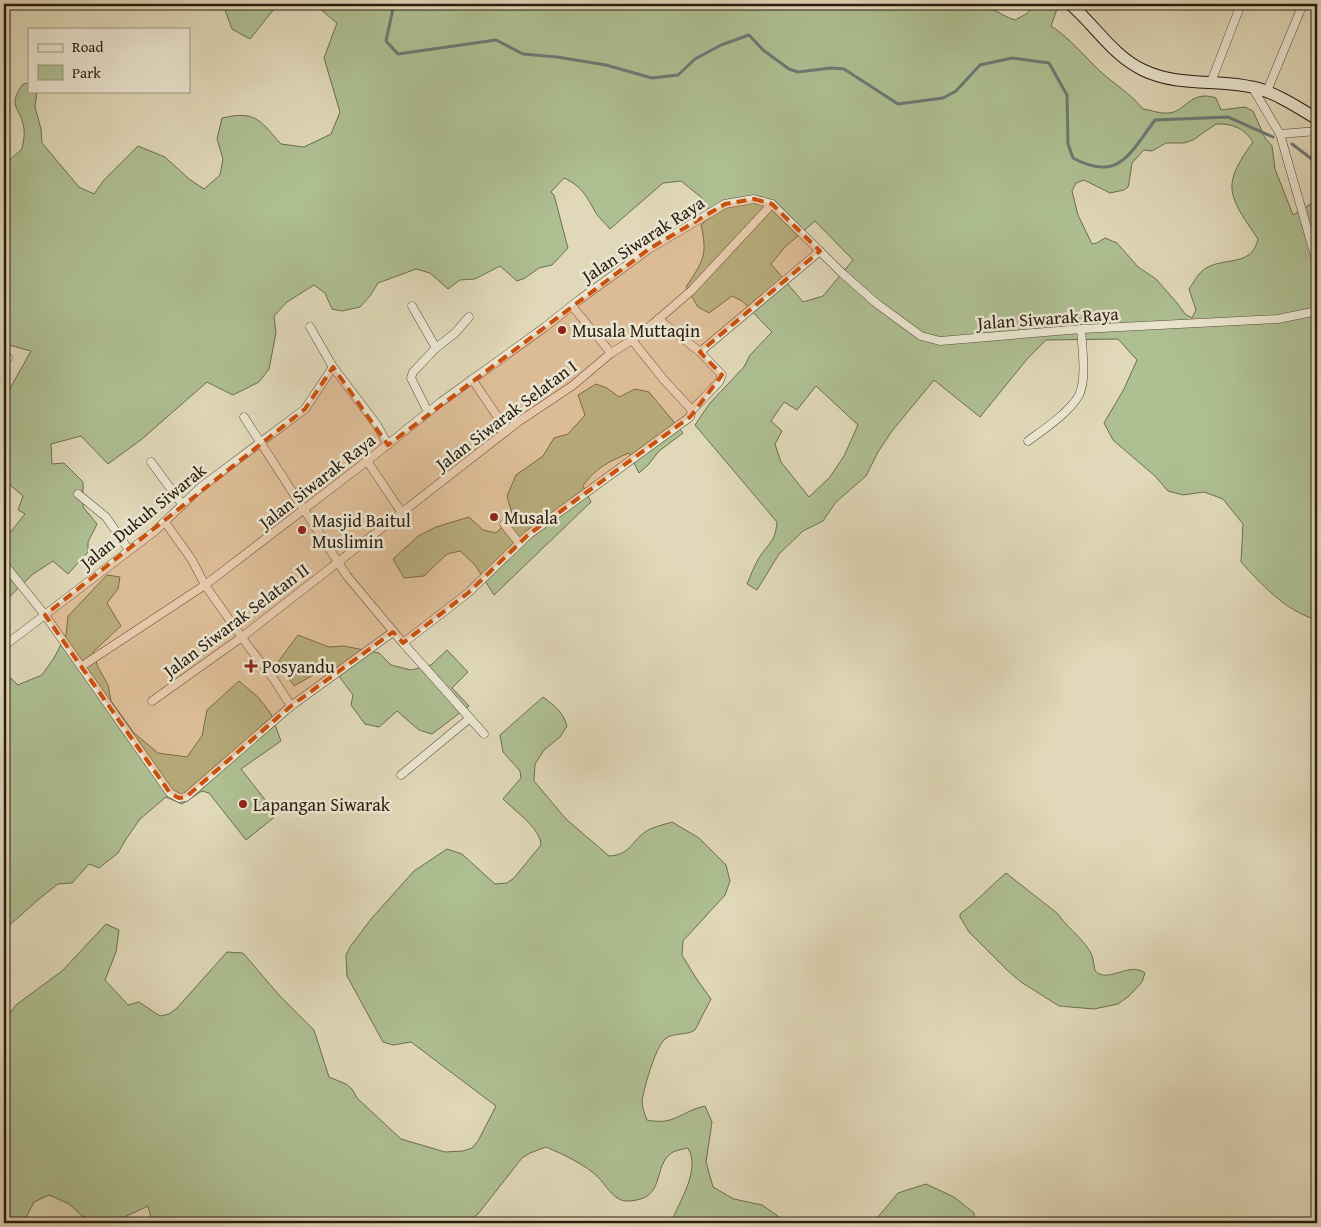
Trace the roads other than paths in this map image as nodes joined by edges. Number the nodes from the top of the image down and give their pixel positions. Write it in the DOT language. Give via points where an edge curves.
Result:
graph roads {
  1 [pos="1070,4"];
  2 [pos="1241,4"];
  3 [pos="1303,4"];
  4 [pos="1211,82"];
  5 [pos="1252,87"];
  6 [pos="1267,92"];
  7 [pos="1317,119"];
  8 [pos="1317,131"];
  9 [pos="1280,134"];
  10 [pos="772,204"];
  11 [pos="820,251"];
  12 [pos="1317,264"];
  13 [pos="412,306"];
  14 [pos="572,306"];
  15 [pos="1317,311"];
  16 [pos="469,317"];
  17 [pos="658,320"];
  18 [pos="310,327"];
  19 [pos="1081,329"];
  20 [pos="632,340"];
  21 [pos="436,348"];
  22 [pos="700,352"];
  23 [pos="611,353"];
  24 [pos="333,367"];
  25 [pos="472,379"];
  26 [pos="692,410"];
  27 [pos="428,412"];
  28 [pos="244,417"];
  29 [pos="508,431"];
  30 [pos="1028,441"];
  31 [pos="261,442"];
  32 [pos="388,445"];
  33 [pos="367,461"];
  34 [pos="150,462"];
  35 [pos="78,494"];
  36 [pos="182,504"];
  37 [pos="303,509"];
  38 [pos="402,513"];
  39 [pos="164,522"];
  40 [pos="504,524"];
  41 [pos="519,543"];
  42 [pos="129,550"];
  43 [pos="338,561"];
  44 [pos="4,564"];
  45 [pos="205,585"];
  46 [pos="45,614"];
  47 [pos="393,632"];
  48 [pos="242,637"];
  49 [pos="403,644"];
  50 [pos="4,646"];
  51 [pos="82,666"];
  52 [pos="152,702"];
  53 [pos="292,706"];
  54 [pos="470,718"];
  55 [pos="484,734"];
  56 [pos="402,775"];
  1 -- 4 [label="main road" via="1122,57 1141,70 1184,82"];
  2 -- 4 [label="street"];
  3 -- 6 [label="street"];
  4 -- 5 [label="main road"];
  5 -- 6 [label="main road"];
  5 -- 9 [label="street"];
  6 -- 7 [label="main road"];
  8 -- 9 [label="street"];
  9 -- 12 [label="street"];
  10 -- 11 [label="street, Jalan Siwarak Raya"];
  10 -- 14 [label="street, Jalan Siwarak Raya" via="754,199 725,204 650,249"];
  10 -- 17 [label="street, Jalan Siwarak Selatan I" via="691,291"];
  11 -- 19 [label="street, Jalan Siwarak Raya" via="876,303 930,340"];
  11 -- 22 [label="street"];
  13 -- 21 [label="street"];
  14 -- 23 [label="street"];
  14 -- 25 [label="street, Jalan Siwarak Raya"];
  15 -- 19 [label="street, Jalan Siwarak Raya" via="1278,319"];
  16 -- 21 [label="street"];
  17 -- 20 [label="street, Jalan Siwarak Selatan I"];
  17 -- 22 [label="street"];
  18 -- 24 [label="street"];
  19 -- 30 [label="street" via="1083,376 1079,395"];
  20 -- 23 [label="street, Jalan Siwarak Selatan I"];
  20 -- 26 [label="street"];
  21 -- 27 [label="street" via="411,378"];
  22 -- 26 [label="street" via="722,375"];
  23 -- 29 [label="street, Jalan Siwarak Selatan I" via="572,386"];
  24 -- 31 [label="street, Jalan Dukuh Siwarak" via="305,409"];
  24 -- 32 [label="street" via="377,425"];
  25 -- 27 [label="street, Jalan Siwarak Raya"];
  25 -- 29 [label="street"];
  26 -- 41 [label="street" via="684,422"];
  27 -- 32 [label="street, Jalan Siwarak Raya"];
  28 -- 31 [label="street"];
  29 -- 38 [label="street, Jalan Siwarak Selatan I"];
  31 -- 36 [label="street, Jalan Dukuh Siwarak"];
  31 -- 37 [label="street"];
  32 -- 33 [label="street, Jalan Siwarak Raya"];
  33 -- 37 [label="street, Jalan Siwarak Raya"];
  33 -- 38 [label="street"];
  34 -- 36 [label="street"];
  35 -- 42 [label="street" via="106,517"];
  36 -- 39 [label="street, Jalan Dukuh Siwarak"];
  37 -- 43 [label="street"];
  37 -- 45 [label="street, Jalan Siwarak Raya"];
  38 -- 43 [label="street, Jalan Siwarak Selatan I"];
  39 -- 42 [label="street, Jalan Dukuh Siwarak"];
  39 -- 45 [label="street" via="192,560"];
  40 -- 41 [label="street"];
  41 -- 49 [label="street" via="468,594"];
  42 -- 46 [label="street, Jalan Dukuh Siwarak"];
  43 -- 47 [label="street"];
  43 -- 48 [label="street, Jalan Siwarak Selatan II"];
  44 -- 46 [label="street"];
  45 -- 48 [label="street"];
  45 -- 51 [label="street, Jalan Siwarak Raya"];
  46 -- 50 [label="street, Jalan Dukuh Siwarak"];
  46 -- 51 [label="street"];
  47 -- 49 [label="street"];
  47 -- 53 [label="street"];
  48 -- 52 [label="street, Jalan Siwarak Selatan II"];
  48 -- 53 [label="street"];
  49 -- 54 [label="street"];
  51 -- 53 [label="street" via="170,793 179,798 186,797"];
  54 -- 55 [label="street"];
  54 -- 56 [label="street"];
}
